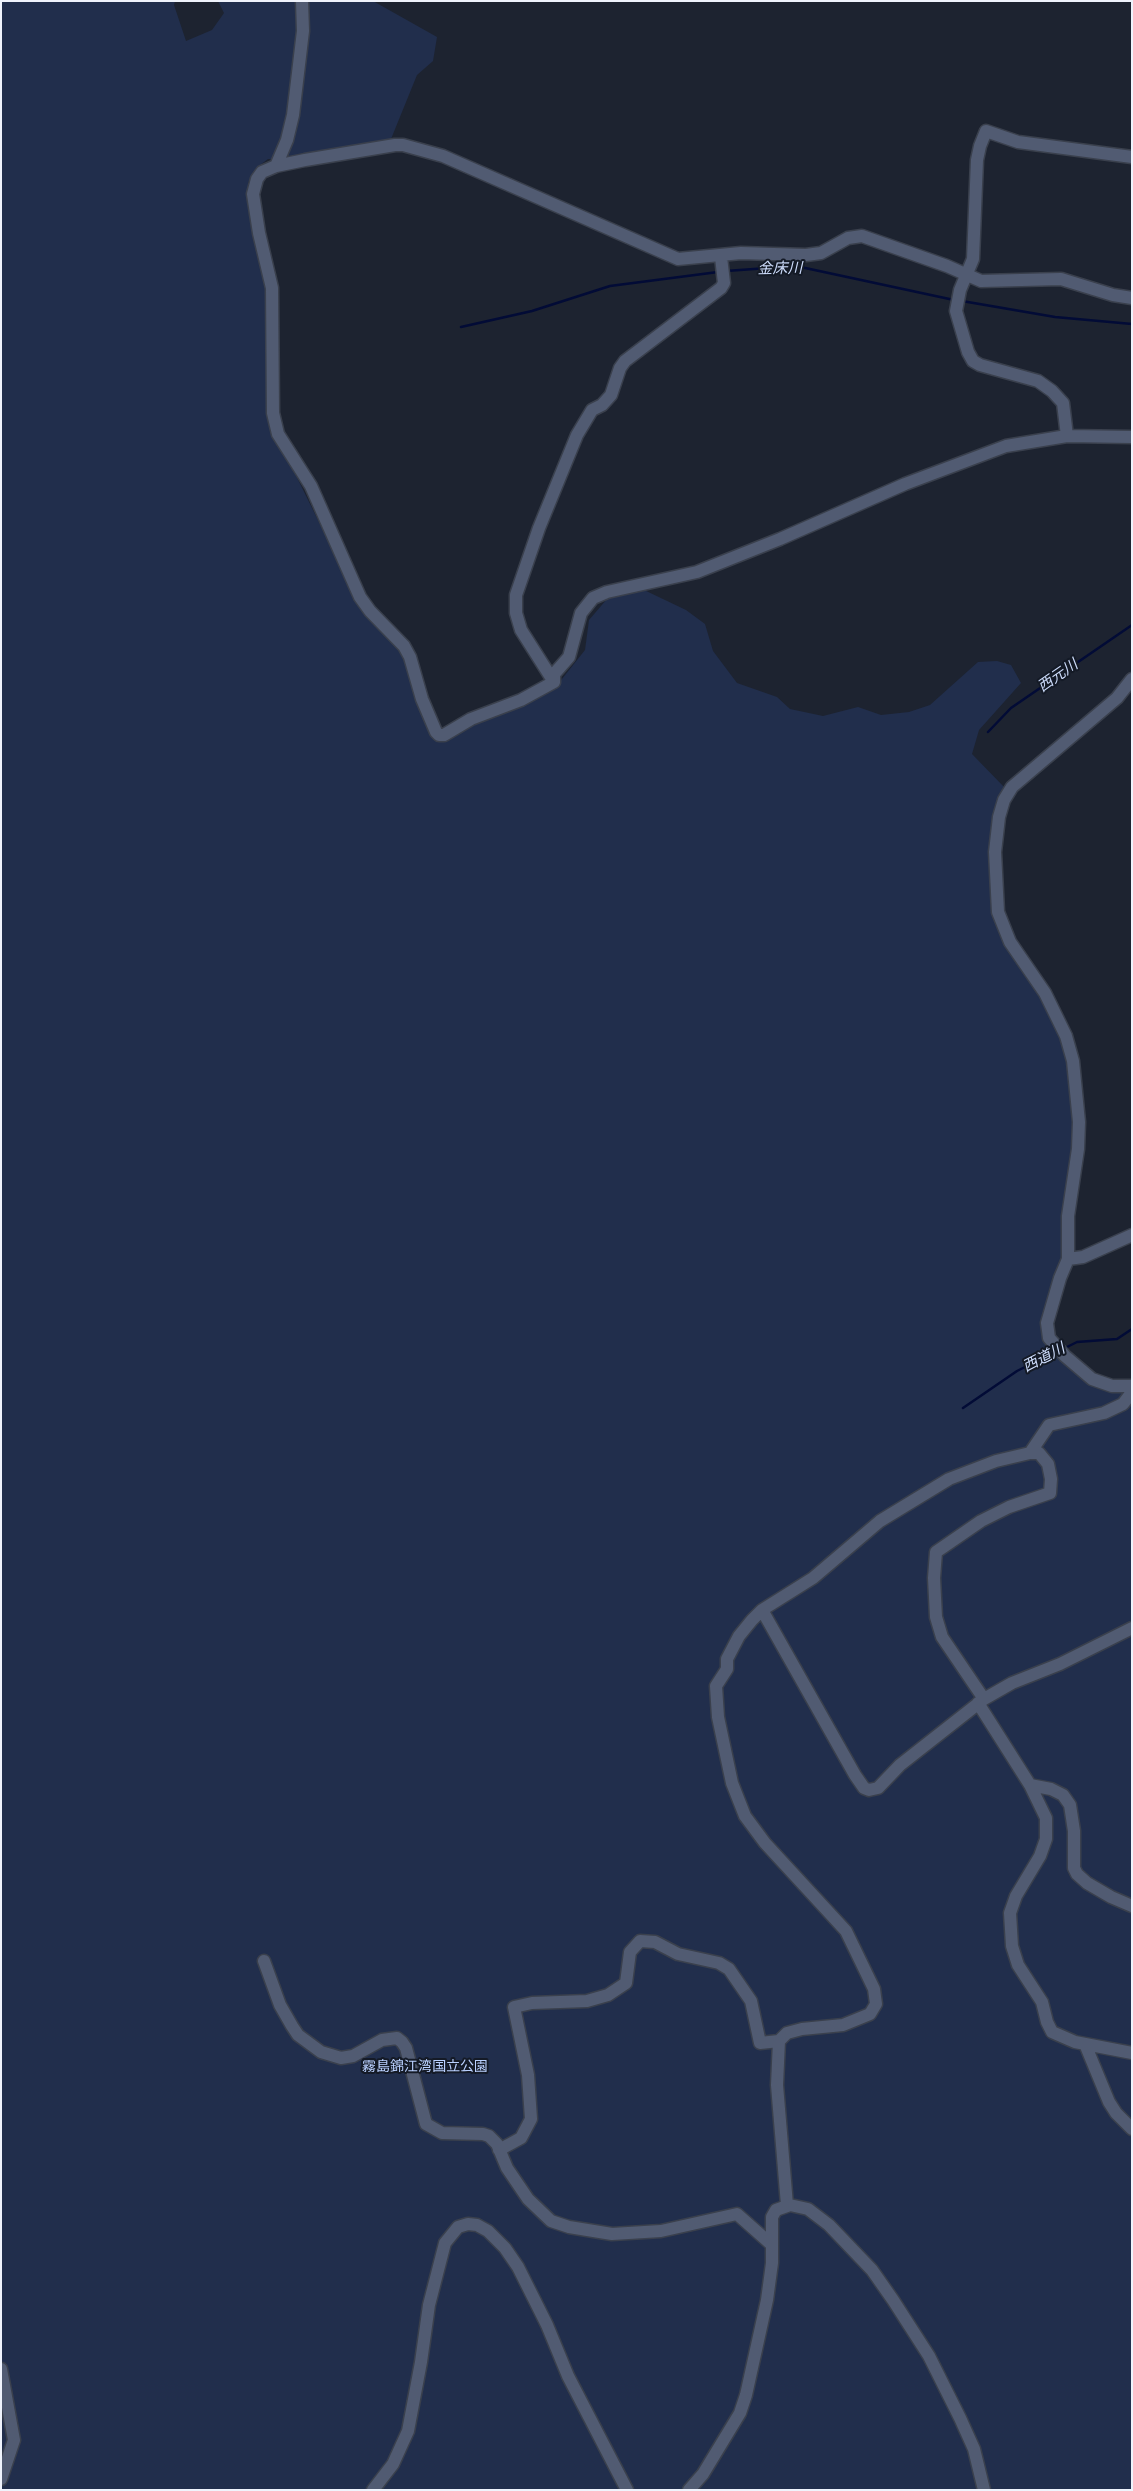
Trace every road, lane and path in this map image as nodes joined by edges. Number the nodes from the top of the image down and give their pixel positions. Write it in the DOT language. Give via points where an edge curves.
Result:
graph roads {
  1 [pos="302,1"];
  2 [pos="1132,157"];
  3 [pos="276,166"];
  4 [pos="721,260"];
  5 [pos="966,275"];
  6 [pos="1132,298"];
  7 [pos="1067,436"];
  8 [pos="1132,437"];
  9 [pos="1132,679"];
  10 [pos="554,682"];
  11 [pos="1132,1235"];
  12 [pos="1068,1259"];
  13 [pos="1132,1386"];
  14 [pos="1132,1392"];
  15 [pos="1030,1453"];
  16 [pos="762,1610"];
  17 [pos="1132,1628"];
  18 [pos="981,1701"];
  19 [pos="1030,1785"];
  20 [pos="1132,1906"];
  21 [pos="264,1961"];
  22 [pos="779,2041"];
  23 [pos="1085,2044"];
  24 [pos="1132,2052"];
  25 [pos="1132,2129"];
  26 [pos="499,2150"];
  27 [pos="787,2205"];
  28 [pos="772,2245"];
  29 [pos="1,2369"];
  30 [pos="1,2479"];
  31 [pos="373,2490"];
  32 [pos="627,2490"];
  33 [pos="689,2490"];
  34 [pos="984,2490"];
  1 -- 3 [label="street" via="303,31 293,115"];
  2 -- 5 [label="street" via="1018,142 986,131 977,160 973,260"];
  3 -- 4 [label="street" via="395,144 413,147 443,156 671,257"];
  3 -- 10 [label="street" via="262,172 253,194 258,233 272,288 274,422 278,434 311,486 360,597 407,651 431,723 439,736"];
  4 -- 5 [label="street" via="769,253 821,253 848,238 862,236"];
  4 -- 10 [label="street" via="724,279 721,288 620,368 611,395 592,410 577,435 539,528 516,595 516,613 520,630"];
  5 -- 6 [label="street" via="988,282 1061,279"];
  5 -- 7 [label="street" via="956,310 973,361 1038,381 1052,391 1063,403"];
  7 -- 8 [label="street"];
  7 -- 10 [label="street" via="1006,446 905,484 697,572 618,588 593,598 581,613 569,657 554,674"];
  9 -- 12 [label="street" via="1117,698 1012,787 1004,800 996,837 998,912 1010,942 1045,993 1066,1036 1073,1061 1078,1149 1068,1216"];
  11 -- 12 [label="street" via="1083,1257"];
  12 -- 13 [label="street" via="1047,1323 1049,1338 1085,1374 1112,1386"];
  14 -- 15 [label="street" via="1123,1404 1104,1412 1049,1425"];
  15 -- 16 [label="street" via="996,1461 949,1479 880,1521 812,1578"];
  15 -- 18 [label="street" via="1039,1453 1048,1464 1050,1493 1009,1507 936,1552 936,1617 942,1637"];
  16 -- 18 [label="street" via="866,1789 878,1788 900,1766"];
  16 -- 22 [label="street" via="739,1636 715,1690 735,1792 745,1816 765,1843 846,1931 876,1997 874,2009 858,2020 787,2032"];
  17 -- 18 [label="street" via="1060,1664 1012,1683"];
  18 -- 19 [label="street"];
  19 -- 20 [label="street" via="1051,1789 1070,1805 1077,1874 1095,1888"];
  19 -- 23 [label="street" via="1046,1818 1046,1839 1010,1914 1012,1946 1018,1964 1042,2002 1052,2032"];
  21 -- 26 [label="street" via="280,2005 292,2026 309,2044 340,2058 353,2056 382,2040 397,2038 406,2048 426,2124 442,2133 483,2134 497,2144"];
  22 -- 26 [label="street" via="760,2044 751,2001 729,1969 719,1963 678,1954 655,1942 640,1941 630,1952 626,1983 608,1995 587,2002 532,2003 514,2007 528,2075 530,2118 521,2138"];
  22 -- 27 [label="street" via="777,2085"];
  23 -- 24 [label="street"];
  23 -- 25 [label="street" via="1109,2102"];
  26 -- 28 [label="street" via="528,2199 551,2220 569,2227 612,2234 661,2231 737,2214"];
  27 -- 28 [label="street" via="776,2210 772,2217"];
  27 -- 34 [label="street" via="808,2209 829,2225 872,2270 893,2300 928,2356 960,2418 974,2449"];
  28 -- 33 [label="street" via="766,2300 746,2395 703,2474"];
  29 -- 30 [label="street" via="14,2434"];
  31 -- 32 [label="street" via="393,2464 408,2431 429,2306 445,2243 458,2227 477,2225 498,2240 518,2267 568,2376"];
}
